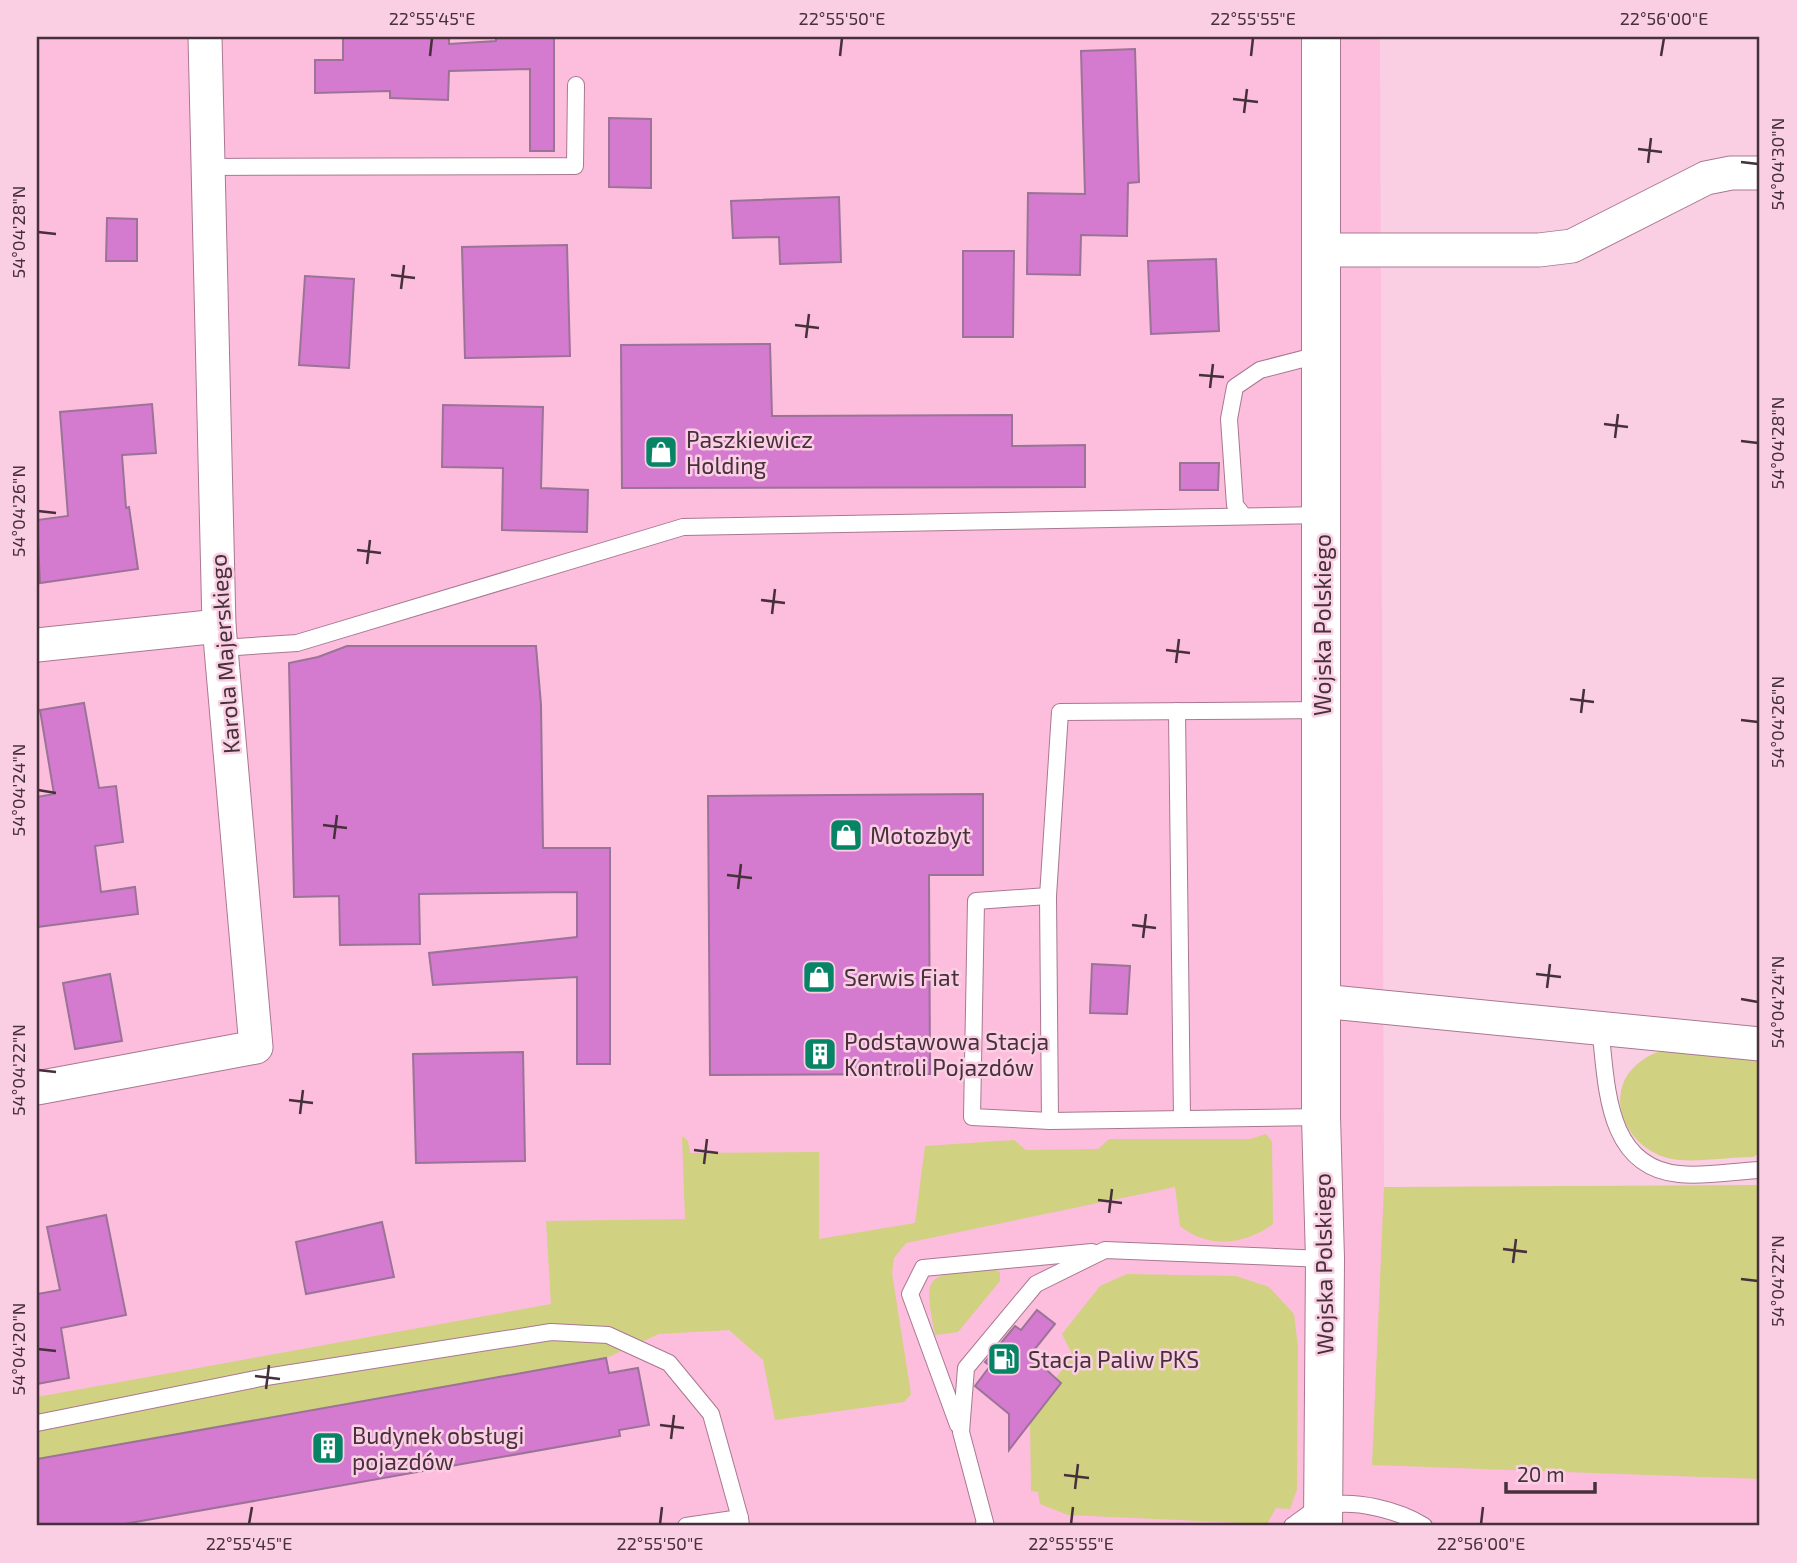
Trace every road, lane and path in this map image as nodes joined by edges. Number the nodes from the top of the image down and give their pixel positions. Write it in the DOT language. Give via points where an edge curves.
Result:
graph roads {
  1 [pos="205,37"];
  2 [pos="1321,37"];
  3 [pos="576,85"];
  4 [pos="207,167"];
  5 [pos="1760,173"];
  6 [pos="1322,250"];
  7 [pos="1322,354"];
  8 [pos="1243,515"];
  9 [pos="1322,515"];
  10 [pos="220,637"];
  11 [pos="37,645"];
  12 [pos="1322,709"];
  13 [pos="1177,711"];
  14 [pos="1048,896"];
  15 [pos="1321,1001"];
  16 [pos="1600,1027"];
  17 [pos="1760,1044"];
  18 [pos="37,1088"];
  19 [pos="1321,1117"];
  20 [pos="1182,1118"];
  21 [pos="1050,1121"];
  22 [pos="1760,1170"];
  23 [pos="1105,1250"];
  24 [pos="1325,1259"];
  25 [pos="37,1423"];
  26 [pos="961,1432"];
  27 [pos="1312,1520"];
  28 [pos="740,1522"];
  29 [pos="686,1526"];
  30 [pos="985,1526"];
  31 [pos="996,1526"];
  32 [pos="1424,1526"];
  1 -- 4 [label="street, Karola Majerskiego"];
  2 -- 6 [label="street, Wojska Polskiego"];
  3 -- 4 [label="lane" via="575,166"];
  4 -- 10 [label="street, Karola Majerskiego"];
  5 -- 6 [label="street" via="1706,178 1572,246"];
  6 -- 7 [label="street, Wojska Polskiego"];
  7 -- 8 [label="lane" via="1260,370 1235,387 1230,431 1235,505"];
  7 -- 9 [label="street, Wojska Polskiego"];
  8 -- 9 [label="lane"];
  8 -- 10 [label="lane" via="683,527 297,643"];
  9 -- 12 [label="street, Wojska Polskiego"];
  10 -- 11 [label="street"];
  10 -- 18 [label="street, Karola Majerskiego" via="256,1047"];
  12 -- 13 [label="lane"];
  12 -- 15 [label="street, Wojska Polskiego"];
  13 -- 14 [label="lane" via="1060,712"];
  13 -- 20 [label="lane"];
  14 -- 21 [label="lane"];
  14 -- 21 [label="lane" via="976,901 972,1117"];
  15 -- 16 [label="street"];
  15 -- 19 [label="street, Wojska Polskiego"];
  16 -- 17 [label="street"];
  16 -- 22 [label="lane" via="1616,1131 1641,1163 1678,1174"];
  19 -- 20 [label="lane"];
  19 -- 24 [label="street, Wojska Polskiego"];
  20 -- 21 [label="lane"];
  23 -- 24 [label="lane"];
  23 -- 26 [label="lane" via="1035,1284 966,1368"];
  23 -- 26 [label="lane" via="923,1268 910,1294"];
  24 -- 27 [label="street, Wojska Polskiego"];
  25 -- 28 [label="lane" via="266,1377 538,1334 608,1335 669,1363 711,1413"];
  26 -- 30 [label="lane"];
  27 -- 32 [label="lane" via="1366,1506"];
  28 -- 29 [label="lane"];
  30 -- 31 [label="lane"];
}
